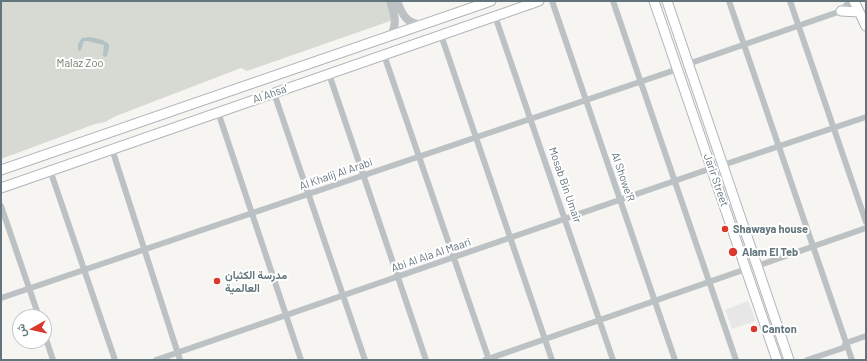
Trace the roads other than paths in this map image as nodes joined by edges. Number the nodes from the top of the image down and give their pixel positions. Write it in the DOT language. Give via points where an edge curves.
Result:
graph roads {
  1 [pos="390,1"];
  2 [pos="397,1"];
  3 [pos="491,1"];
  4 [pos="539,1"];
  5 [pos="552,1"];
  6 [pos="613,1"];
  7 [pos="654,1"];
  8 [pos="667,1"];
  9 [pos="729,1"];
  10 [pos="790,1"];
  11 [pos="850,1"];
  12 [pos="854,1"];
  13 [pos="841,11"];
  14 [pos="859,12"];
  15 [pos="399,15"];
  16 [pos="495,16"];
  17 [pos="423,24"];
  18 [pos="799,26"];
  19 [pos="866,26"];
  20 [pos="391,35"];
  21 [pos="441,35"];
  22 [pos="744,45"];
  23 [pos="384,55"];
  24 [pos="688,64"];
  25 [pos="678,69"];
  26 [pos="329,74"];
  27 [pos="641,82"];
  28 [pos="274,93"];
  29 [pos="586,100"];
  30 [pos="218,112"];
  31 [pos="866,117"];
  32 [pos="530,119"];
  33 [pos="834,128"];
  34 [pos="476,137"];
  35 [pos="779,146"];
  36 [pos="112,149"];
  37 [pos="419,157"];
  38 [pos="722,165"];
  39 [pos="712,168"];
  40 [pos="1,170"];
  41 [pos="50,170"];
  42 [pos="363,176"];
  43 [pos="675,181"];
  44 [pos="1,188"];
  45 [pos="308,194"];
  46 [pos="620,200"];
  47 [pos="1,206"];
  48 [pos="252,213"];
  49 [pos="565,219"];
  50 [pos="866,222"];
  51 [pos="866,228"];
  52 [pos="510,238"];
  53 [pos="813,247"];
  54 [pos="145,249"];
  55 [pos="453,258"];
  56 [pos="757,266"];
  57 [pos="746,269"];
  58 [pos="84,270"];
  59 [pos="398,277"];
  60 [pos="709,282"];
  61 [pos="29,289"];
  62 [pos="343,296"];
  63 [pos="1,298"];
  64 [pos="655,301"];
  65 [pos="36,309"];
  66 [pos="286,315"];
  67 [pos="600,320"];
  68 [pos="866,336"];
  69 [pos="545,339"];
  70 [pos="846,343"];
  71 [pos="49,349"];
  72 [pos="178,352"];
  73 [pos="53,360"];
  74 [pos="115,360"];
  75 [pos="156,360"];
  76 [pos="180,360"];
  77 [pos="301,360"];
  78 [pos="365,360"];
  79 [pos="426,360"];
  80 [pos="487,360"];
  81 [pos="552,360"];
  82 [pos="613,360"];
  83 [pos="675,360"];
  84 [pos="736,360"];
  85 [pos="777,360"];
  86 [pos="789,360"];
  87 [pos="807,360"];
  88 [pos="852,360"];
  1 -- 15 [label="street"];
  2 -- 15 [label="street"];
  3 -- 17 [label="main road, Al Ahsa'"];
  4 -- 16 [label="main road, Al Ahsa'"];
  5 -- 29 [label="street, Al Showe'R"];
  6 -- 27 [label="street"];
  7 -- 25 [label="main road, Jarir Street"];
  8 -- 24 [label="main road"];
  9 -- 22 [label="street"];
  10 -- 18 [label="street"];
  11 -- 13 [label="street"];
  12 -- 14 [label="main road"];
  13 -- 14 [label="main road"];
  13 -- 18 [label="street"];
  14 -- 19 [label="main road"];
  15 -- 17 [label="street" via="411,22"];
  15 -- 20 [label="street"];
  16 -- 21 [label="main road, Al Ahsa'"];
  16 -- 32 [label="street, Mosab Bin Umair"];
  17 -- 20 [label="main road, Al Ahsa'"];
  18 -- 22 [label="street"];
  18 -- 33 [label="street"];
  20 -- 40 [label="main road, Al Ahsa'"];
  21 -- 23 [label="main road, Al Ahsa'"];
  21 -- 34 [label="street"];
  22 -- 24 [label="street"];
  22 -- 35 [label="street"];
  23 -- 26 [label="main road, Al Ahsa'"];
  23 -- 37 [label="street"];
  24 -- 38 [label="main road"];
  25 -- 27 [label="street, Al Khalij Al Arabi"];
  25 -- 39 [label="main road, Jarir Street"];
  26 -- 28 [label="main road, Al Ahsa'"];
  26 -- 42 [label="street"];
  27 -- 29 [label="street, Al Khalij Al Arabi"];
  27 -- 43 [label="street"];
  28 -- 30 [label="main road, Al Ahsa'"];
  28 -- 45 [label="street"];
  29 -- 32 [label="street, Al Khalij Al Arabi"];
  29 -- 46 [label="street, Al Showe'R"];
  30 -- 36 [label="main road, Al Ahsa'"];
  30 -- 48 [label="street"];
  31 -- 33 [label="street"];
  32 -- 34 [label="street, Al Khalij Al Arabi"];
  32 -- 49 [label="street, Mosab Bin Umair"];
  33 -- 35 [label="street"];
  33 -- 50 [label="street"];
  34 -- 37 [label="street, Al Khalij Al Arabi"];
  34 -- 52 [label="street"];
  35 -- 38 [label="street"];
  35 -- 53 [label="street"];
  36 -- 41 [label="main road, Al Ahsa'"];
  36 -- 54 [label="street"];
  37 -- 42 [label="street, Al Khalij Al Arabi"];
  37 -- 55 [label="street"];
  38 -- 56 [label="main road"];
  39 -- 43 [label="street, Abi Al Ala Al Maari"];
  39 -- 57 [label="main road, Jarir Street"];
  41 -- 44 [label="main road, Al Ahsa'"];
  41 -- 58 [label="street"];
  42 -- 45 [label="street, Al Khalij Al Arabi"];
  42 -- 59 [label="street"];
  43 -- 46 [label="street, Abi Al Ala Al Maari"];
  43 -- 60 [label="street"];
  45 -- 48 [label="street, Al Khalij Al Arabi"];
  45 -- 62 [label="street"];
  46 -- 49 [label="street, Abi Al Ala Al Maari"];
  46 -- 64 [label="street, Al Showe'R"];
  47 -- 61 [label="street"];
  48 -- 54 [label="street, Al Khalij Al Arabi"];
  48 -- 66 [label="street"];
  49 -- 52 [label="street, Abi Al Ala Al Maari"];
  49 -- 67 [label="street, Mosab Bin Umair"];
  51 -- 53 [label="street"];
  52 -- 55 [label="street, Abi Al Ala Al Maari"];
  52 -- 69 [label="street"];
  53 -- 56 [label="street"];
  53 -- 70 [label="street"];
  54 -- 58 [label="street, Al Khalij Al Arabi"];
  54 -- 72 [label="street"];
  55 -- 59 [label="street, Abi Al Ala Al Maari"];
  55 -- 80 [label="street"];
  56 -- 86 [label="main road"];
  57 -- 60 [label="street"];
  57 -- 85 [label="main road, Jarir Street"];
  58 -- 61 [label="street, Al Khalij Al Arabi"];
  58 -- 74 [label="street"];
  59 -- 62 [label="street, Abi Al Ala Al Maari"];
  59 -- 79 [label="street"];
  60 -- 64 [label="street"];
  60 -- 84 [label="street"];
  61 -- 63 [label="street, Al Khalij Al Arabi"];
  61 -- 65 [label="street"];
  62 -- 66 [label="street, Abi Al Ala Al Maari"];
  62 -- 78 [label="street"];
  64 -- 67 [label="street"];
  64 -- 83 [label="street, Al Showe'R"];
  66 -- 72 [label="street, Abi Al Ala Al Maari"];
  66 -- 77 [label="street"];
  67 -- 69 [label="street"];
  67 -- 82 [label="street, Mosab Bin Umair"];
  68 -- 70 [label="street"];
  69 -- 80 [label="street"];
  69 -- 81 [label="street"];
  70 -- 87 [label="street" via="843,348"];
  70 -- 88 [label="street"];
  71 -- 73 [label="street"];
  72 -- 75 [label="street, Abi Al Ala Al Maari"];
  72 -- 76 [label="street"];
}
